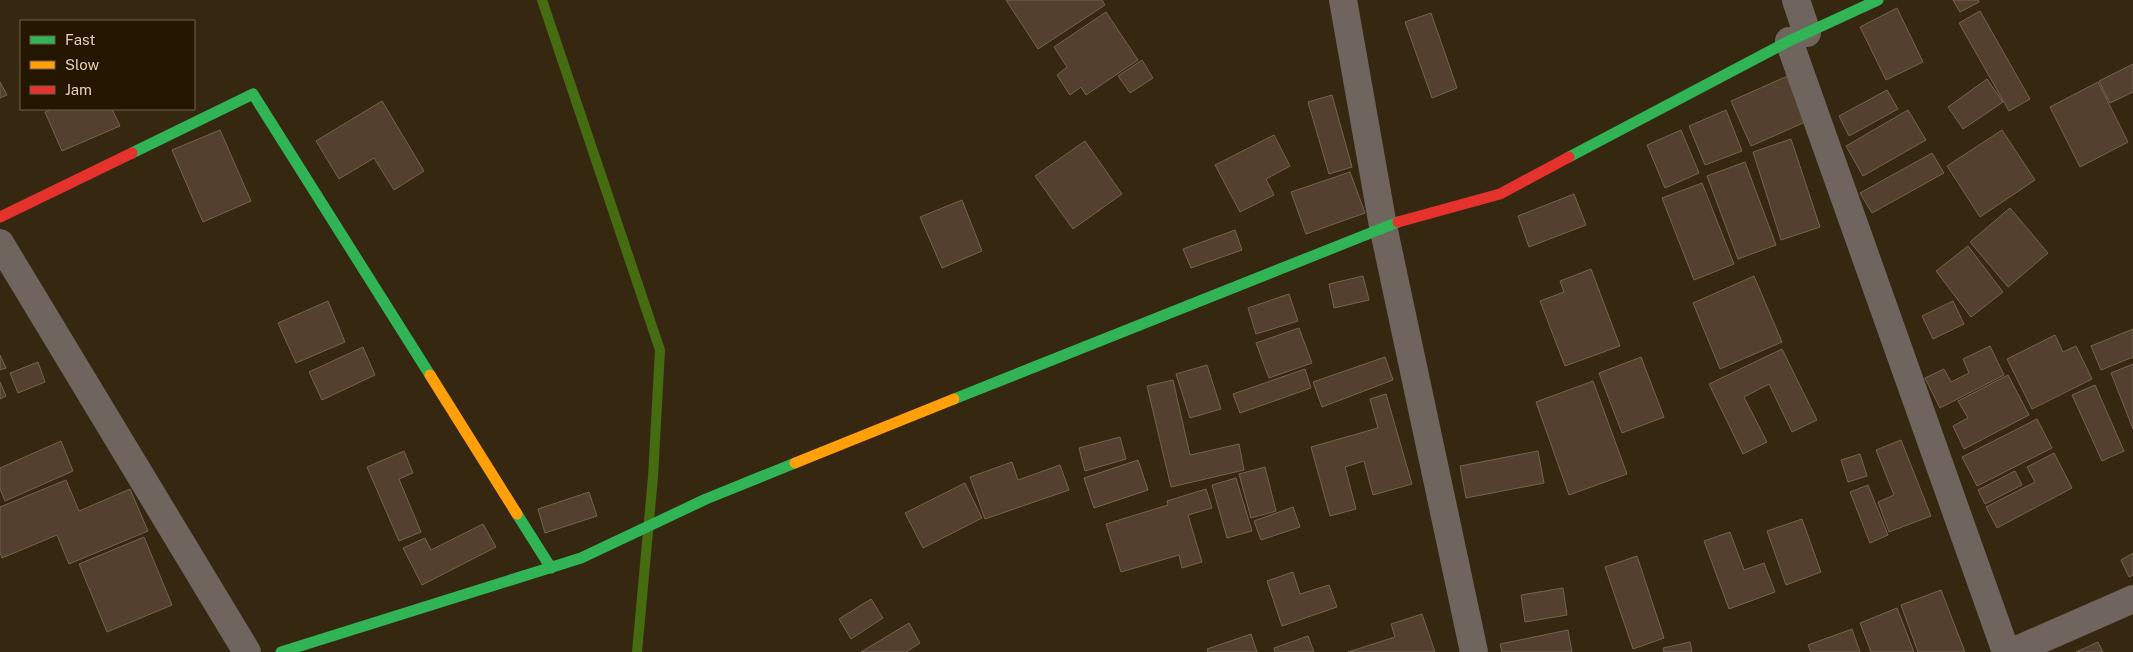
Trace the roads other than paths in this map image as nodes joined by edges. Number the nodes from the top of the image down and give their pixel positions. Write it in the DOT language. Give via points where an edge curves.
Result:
graph roads {
  1 [pos="1343,0"];
  2 [pos="1796,0"];
  3 [pos="1878,0"];
  4 [pos="1798,37"];
  5 [pos="0,217"];
  6 [pos="1383,226"];
  7 [pos="0,243"];
  8 [pos="551,568"];
  9 [pos="2133,599"];
  10 [pos="247,652"];
  11 [pos="281,652"];
  12 [pos="1474,652"];
  13 [pos="2006,652"];
  14 [pos="2012,652"];
  1 -- 6 [label="street"];
  2 -- 4 [label="street"];
  3 -- 4 [label="street"];
  4 -- 6 [label="street" via="1500,194"];
  4 -- 13 [label="street"];
  5 -- 8 [label="street" via="253,94"];
  6 -- 8 [label="street" via="706,499 581,558"];
  6 -- 12 [label="street"];
  7 -- 10 [label="street"];
  8 -- 11 [label="street"];
  9 -- 14 [label="street"];
}
